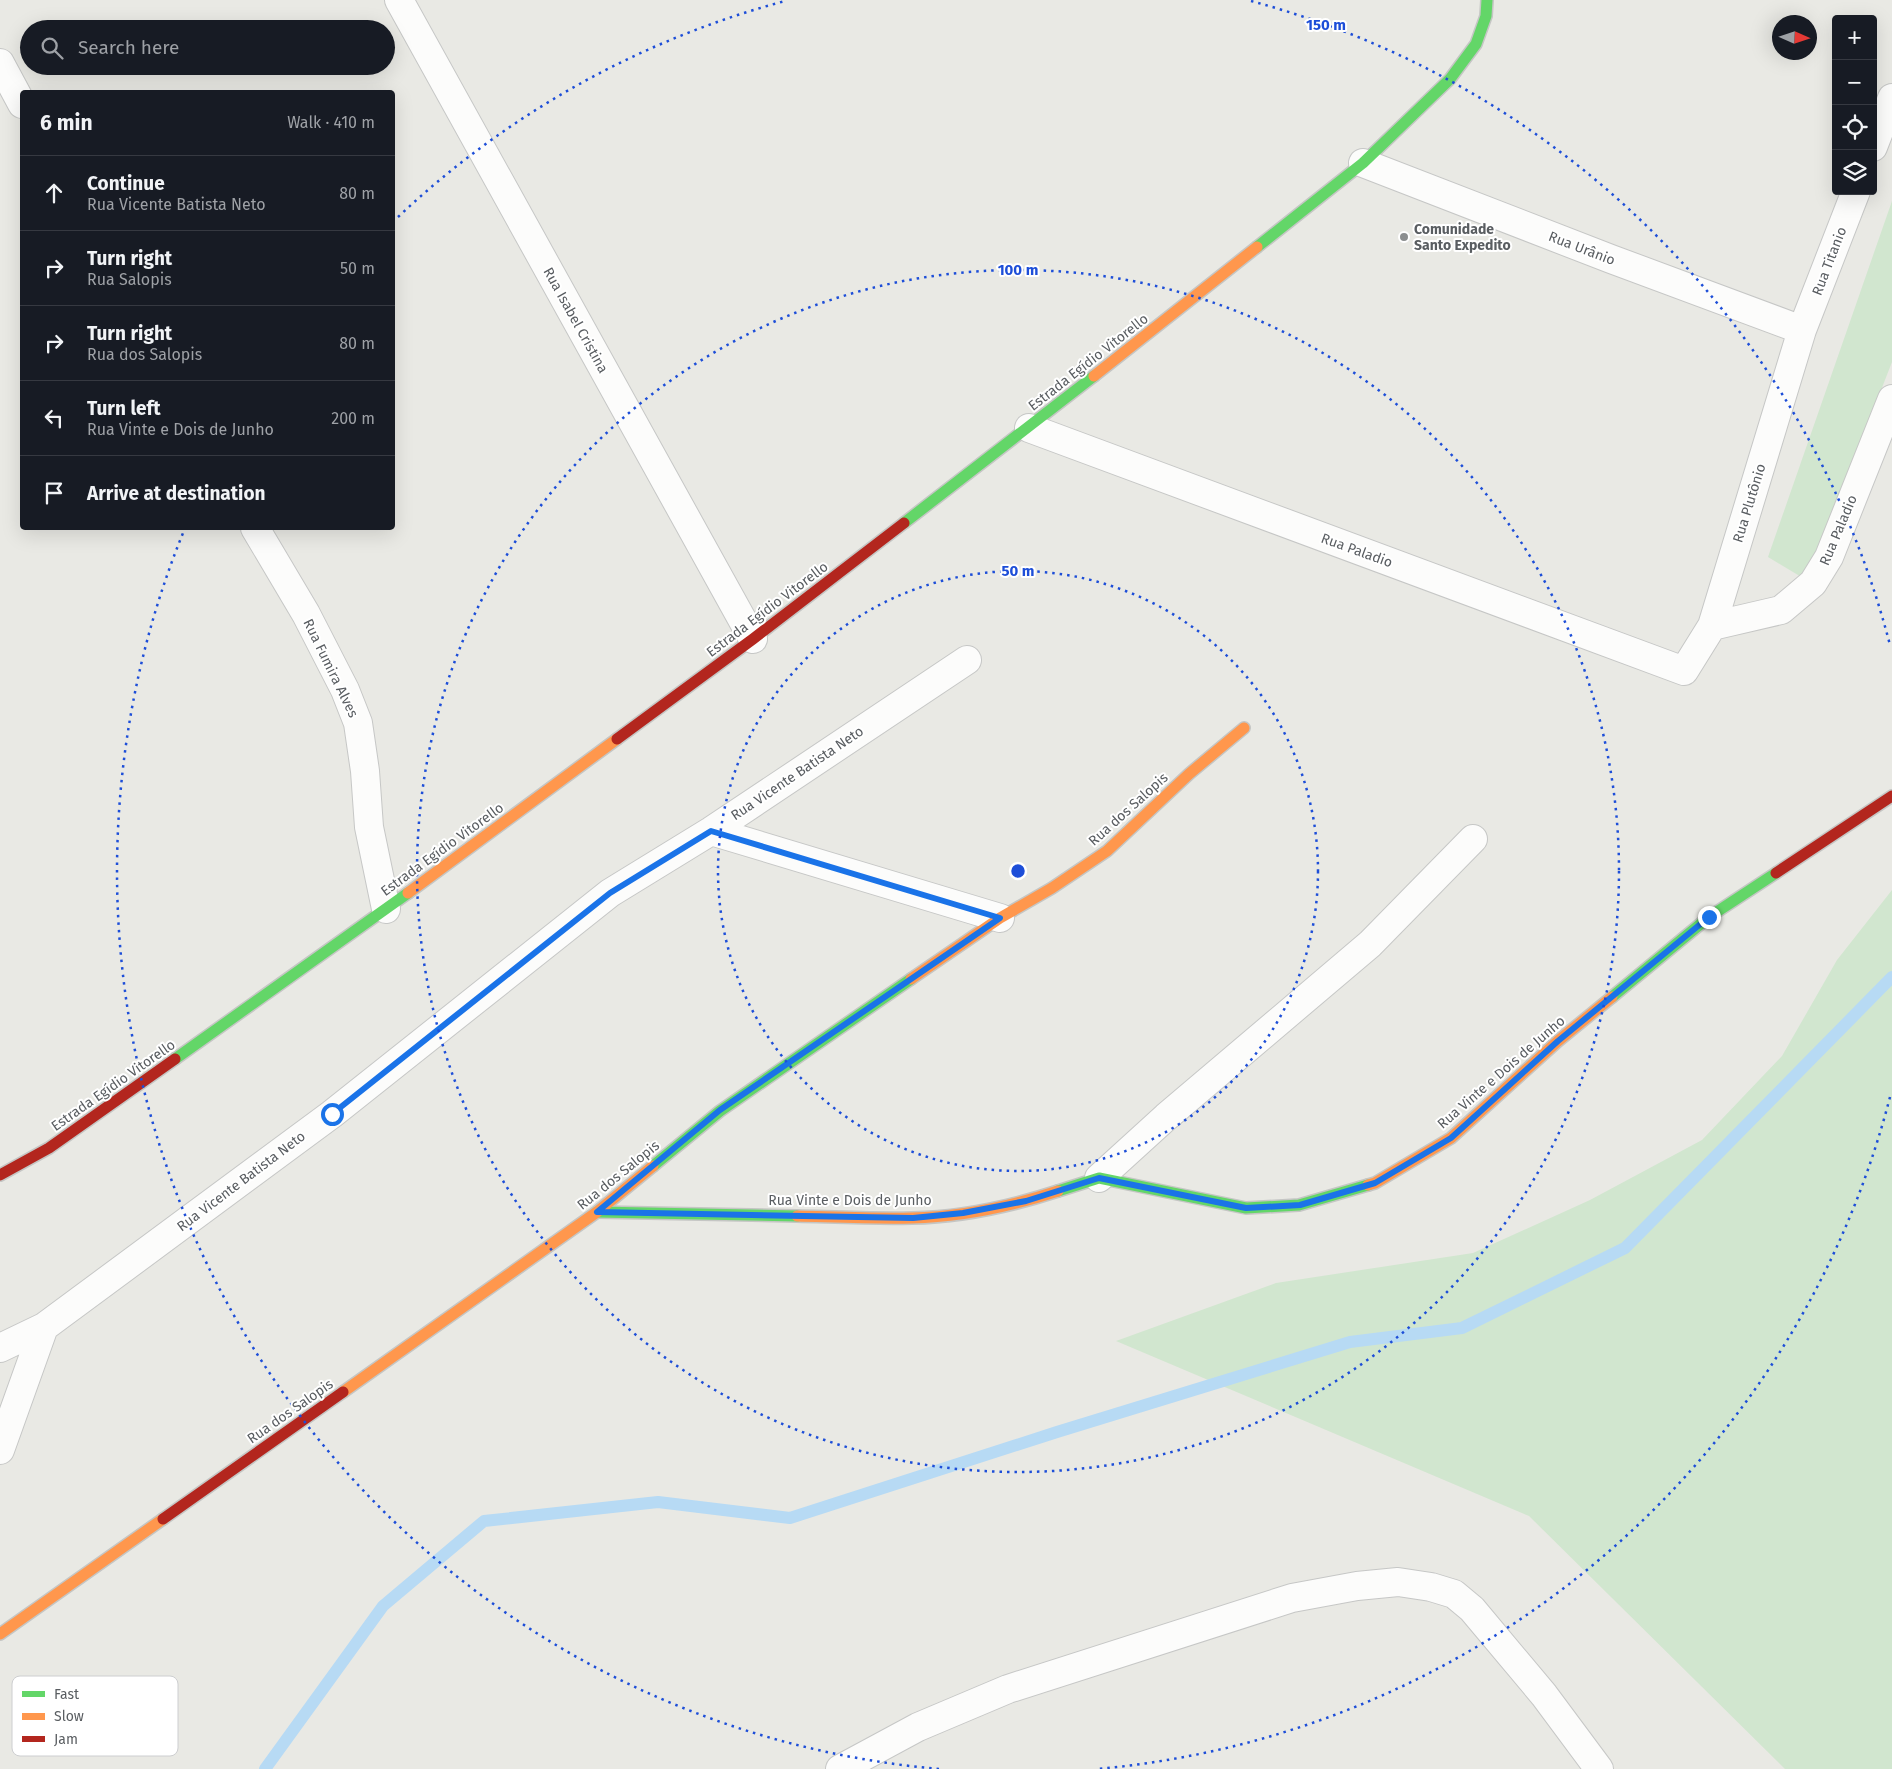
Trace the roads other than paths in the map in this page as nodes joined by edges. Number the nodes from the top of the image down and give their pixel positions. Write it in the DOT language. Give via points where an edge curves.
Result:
graph roads {
  1 [pos="399,0"];
  2 [pos="1487,0"];
  3 [pos="0,63"];
  4 [pos="1892,98"];
  5 [pos="20,100"];
  6 [pos="1877,137"];
  7 [pos="1364,163"];
  8 [pos="1854,195"];
  9 [pos="1802,330"];
  10 [pos="1892,399"];
  11 [pos="1029,428"];
  12 [pos="256,530"];
  13 [pos="1712,626"];
  14 [pos="754,639"];
  15 [pos="967,660"];
  16 [pos="1684,672"];
  17 [pos="1244,728"];
  18 [pos="1892,796"];
  19 [pos="711,831"];
  20 [pos="1473,839"];
  21 [pos="386,909"];
  22 [pos="1000,918"];
  23 [pos="0,1175"];
  24 [pos="1099,1178"];
  25 [pos="597,1212"];
  26 [pos="44,1327"];
  27 [pos="0,1348"];
  28 [pos="0,1450"];
  29 [pos="0,1634"];
  30 [pos="840,1769"];
  31 [pos="1599,1769"];
  1 -- 14 [label="street, Rua Isabel Cristina"];
  2 -- 7 [label="street, Estrada Egídio Vitorello" via="1486,16 1476,44 1450,79"];
  3 -- 5 [label="street"];
  4 -- 6 [label="street"];
  7 -- 9 [label="street, Rua Urânio"];
  7 -- 11 [label="street, Estrada Egídio Vitorello"];
  8 -- 9 [label="street, Rua Titanio"];
  9 -- 13 [label="street, Rua Plutônio"];
  10 -- 13 [label="street, Rua Paladio" via="1828,558 1813,583 1781,610"];
  11 -- 14 [label="street, Estrada Egídio Vitorello"];
  11 -- 16 [label="street, Rua Paladio"];
  12 -- 21 [label="street, Rua Fumira Alves" via="306,614 358,723 366,771 369,827"];
  13 -- 16 [label="street, Rua Plutônio"];
  14 -- 21 [label="street, Estrada Egídio Vitorello"];
  15 -- 19 [label="street, Rua Vicente Batista Neto"];
  17 -- 22 [label="street, Rua dos Salopis" via="1189,774 1107,851"];
  18 -- 24 [label="street, Rua Vinte e Dois de Junho" via="1709,917 1558,1041 1451,1138 1375,1183 1300,1205 1246,1208"];
  19 -- 22 [label="street"];
  19 -- 26 [label="street, Rua Vicente Batista Neto" via="610,893 332,1114"];
  20 -- 24 [label="street" via="1370,944"];
  21 -- 23 [label="street, Estrada Egídio Vitorello" via="49,1148"];
  22 -- 25 [label="street, Rua dos Salopis" via="720,1110"];
  24 -- 25 [label="street, Rua Vinte e Dois de Junho" via="1026,1201 913,1218"];
  25 -- 29 [label="street, Rua dos Salopis"];
  26 -- 27 [label="street, Rua Vicente Batista Neto"];
  26 -- 28 [label="street"];
  30 -- 31 [label="street" via="918,1727 1008,1689 1292,1598 1398,1582 1454,1594 1472,1609 1544,1695"];
}
